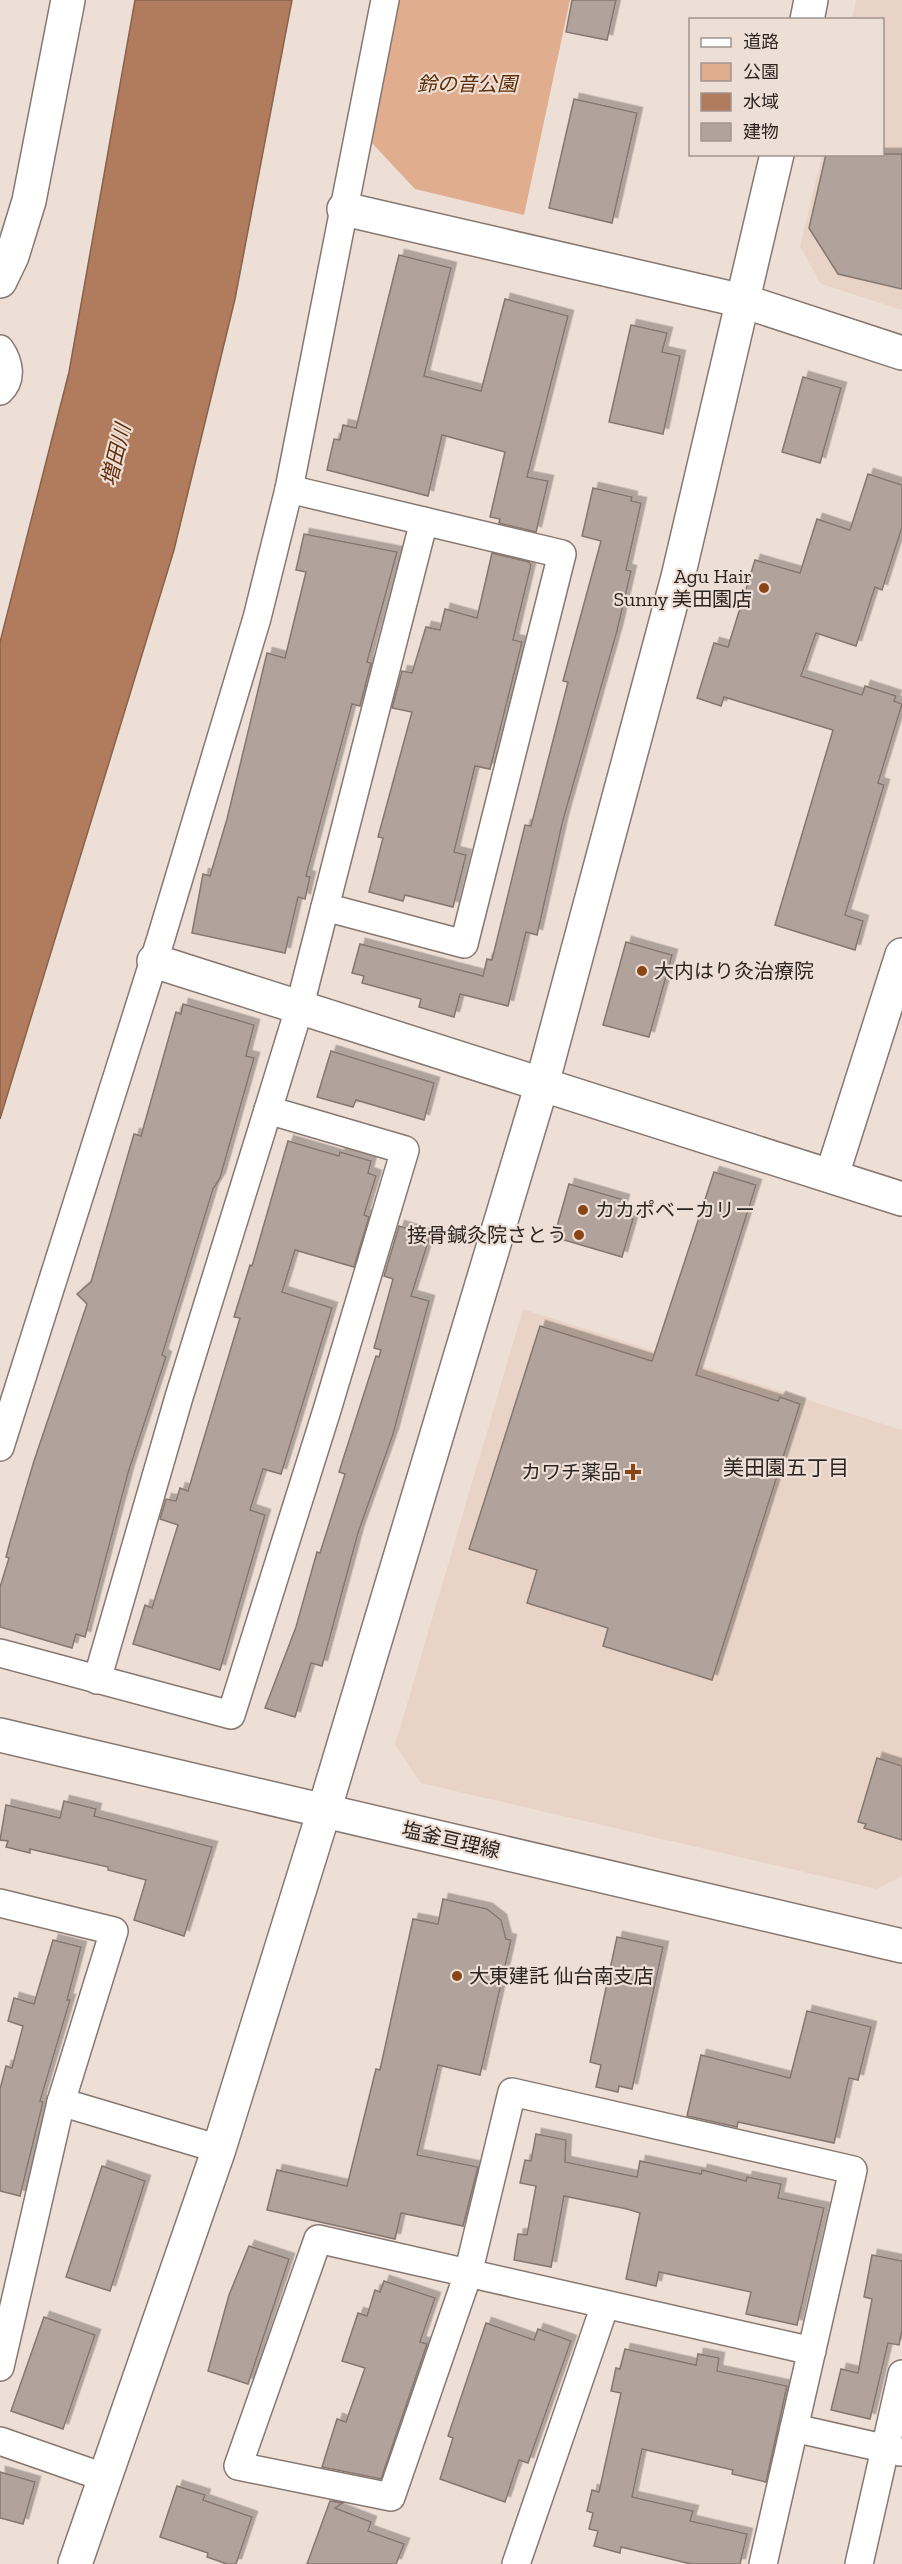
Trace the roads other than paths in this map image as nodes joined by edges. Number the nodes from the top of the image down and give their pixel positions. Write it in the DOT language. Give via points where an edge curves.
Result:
graph roads {
  1 [pos="68,0"];
  2 [pos="385,0"];
  3 [pos="811,0"];
  4 [pos="807,18"];
  5 [pos="777,156"];
  6 [pos="344,209"];
  7 [pos="0,281"];
  8 [pos="743,301"];
  9 [pos="0,350"];
  10 [pos="902,353"];
  11 [pos="0,391"];
  12 [pos="289,489"];
  13 [pos="424,521"];
  14 [pos="325,907"];
  15 [pos="902,956"];
  16 [pos="154,961"];
  17 [pos="298,1009"];
  18 [pos="542,1084"];
  19 [pos="268,1110"];
  20 [pos="832,1175"];
  21 [pos="902,1199"];
  22 [pos="0,1447"];
  23 [pos="0,1653"];
  24 [pos="97,1680"];
  25 [pos="0,1735"];
  26 [pos="324,1811"];
  27 [pos="1,1908"];
  28 [pos="902,1946"];
  29 [pos="61,2102"];
  30 [pos="219,2150"];
  31 [pos="468,2274"];
  32 [pos="605,2305"];
  33 [pos="812,2351"];
  34 [pos="0,2367"];
  35 [pos="902,2374"];
  36 [pos="794,2428"];
  37 [pos="0,2441"];
  38 [pos="893,2450"];
  39 [pos="106,2478"];
  40 [pos="75,2564"];
  41 [pos="516,2564"];
  42 [pos="763,2564"];
  43 [pos="859,2564"];
  1 -- 7 [label="street" via="29,201"];
  2 -- 6 [label="street"];
  3 -- 4 [label="street"];
  5 -- 8 [label="street"];
  6 -- 8 [label="street"];
  6 -- 12 [label="street"];
  8 -- 10 [label="street"];
  8 -- 18 [label="street" via="678,577"];
  9 -- 11 [label="street" via="7,359 9,374"];
  12 -- 13 [label="street"];
  12 -- 16 [label="street" via="257,618"];
  13 -- 14 [label="street"];
  13 -- 14 [label="street" via="562,554 464,944"];
  14 -- 17 [label="street"];
  15 -- 20 [label="street"];
  16 -- 17 [label="street"];
  16 -- 22 [label="street"];
  17 -- 18 [label="street"];
  17 -- 19 [label="street"];
  18 -- 20 [label="street"];
  18 -- 26 [label="street"];
  19 -- 24 [label="street"];
  19 -- 24 [label="street" via="405,1150 231,1715"];
  20 -- 21 [label="street"];
  23 -- 24 [label="street"];
  25 -- 26 [label="street, 塩釜亘理線"];
  26 -- 28 [label="street, 塩釜亘理線"];
  26 -- 30 [label="street"];
  27 -- 29 [label="street" via="114,1931"];
  29 -- 30 [label="street"];
  29 -- 34 [label="street"];
  30 -- 39 [label="street"];
  31 -- 31 [label="street" via="318,2239 238,2466 391,2497"];
  31 -- 32 [label="street"];
  31 -- 33 [label="street" via="512,2092 853,2170"];
  32 -- 33 [label="street"];
  32 -- 41 [label="street"];
  33 -- 36 [label="street"];
  35 -- 38 [label="street"];
  36 -- 38 [label="street"];
  36 -- 42 [label="street"];
  37 -- 39 [label="street"];
  38 -- 43 [label="street"];
  39 -- 40 [label="street"];
}
